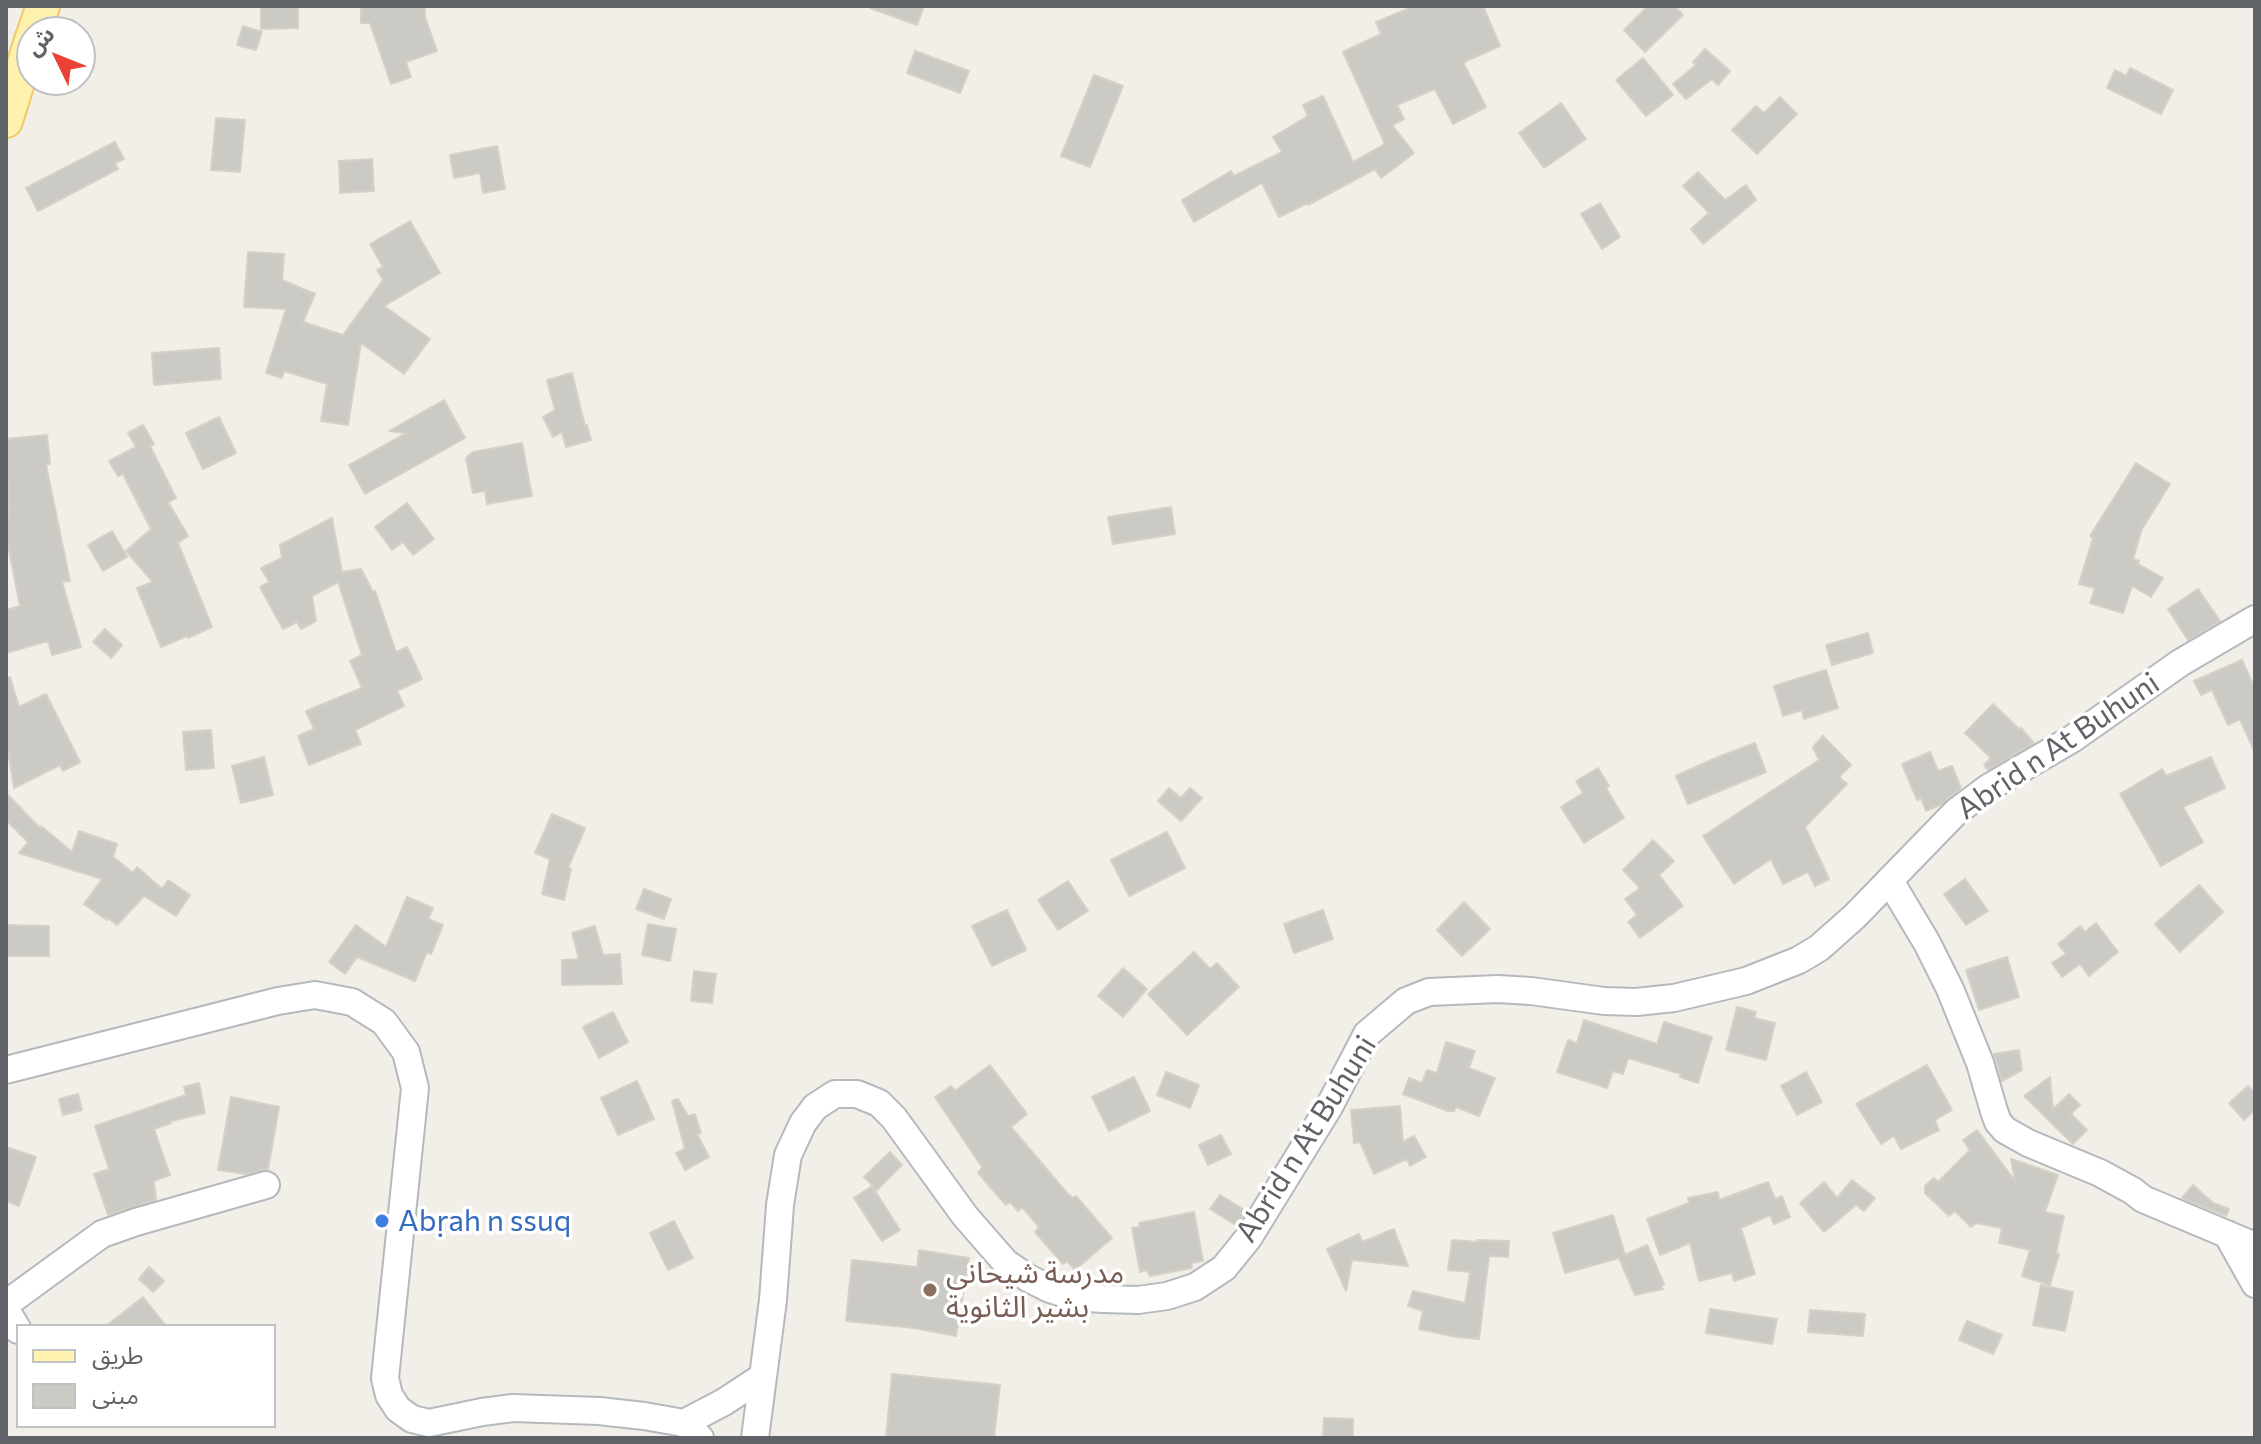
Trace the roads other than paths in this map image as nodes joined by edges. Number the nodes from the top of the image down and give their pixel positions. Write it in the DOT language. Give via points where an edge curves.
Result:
graph roads {
  1 [pos="16,89"];
  2 [pos="6,121"];
  3 [pos="2255,619"];
  4 [pos="1890,881"];
  5 [pos="6,1070"];
  6 [pos="266,1185"];
  7 [pos="2227,1234"];
  8 [pos="2255,1246"];
  9 [pos="2255,1284"];
  10 [pos="6,1307"];
  11 [pos="16,1326"];
  12 [pos="762,1377"];
  13 [pos="692,1430"];
  14 [pos="755,1438"];
  1 -- 2 [label="main road"];
  3 -- 4 [label="street, Abrid n At Buhuni" via="1988,788 1956,812"];
  4 -- 7 [label="street" via="1950,989 2005,1130"];
  4 -- 12 [label="street, Abrid n At Buhuni" via="1833,936 1799,960 1706,991 1636,1002 1531,991 1454,990 1406,1001 1367,1034 1329,1107 1249,1237 1224,1268 1195,1287 1167,1296 1074,1297 1028,1278 1006,1263 965,1216 879,1103 857,1094 835,1094 815,1107 788,1155"];
  5 -- 13 [label="street" via="278,1001 315,995 352,1002 384,1022 406,1052 415,1088 385,1378 398,1409 429,1423 536,1408 599,1411 644,1416"];
  6 -- 10 [label="street" via="102,1234"];
  7 -- 8 [label="street"];
  7 -- 9 [label="street"];
  10 -- 11 [label="street"];
  12 -- 13 [label="street"];
  12 -- 14 [label="street, Abrid n At Buhuni"];
}
